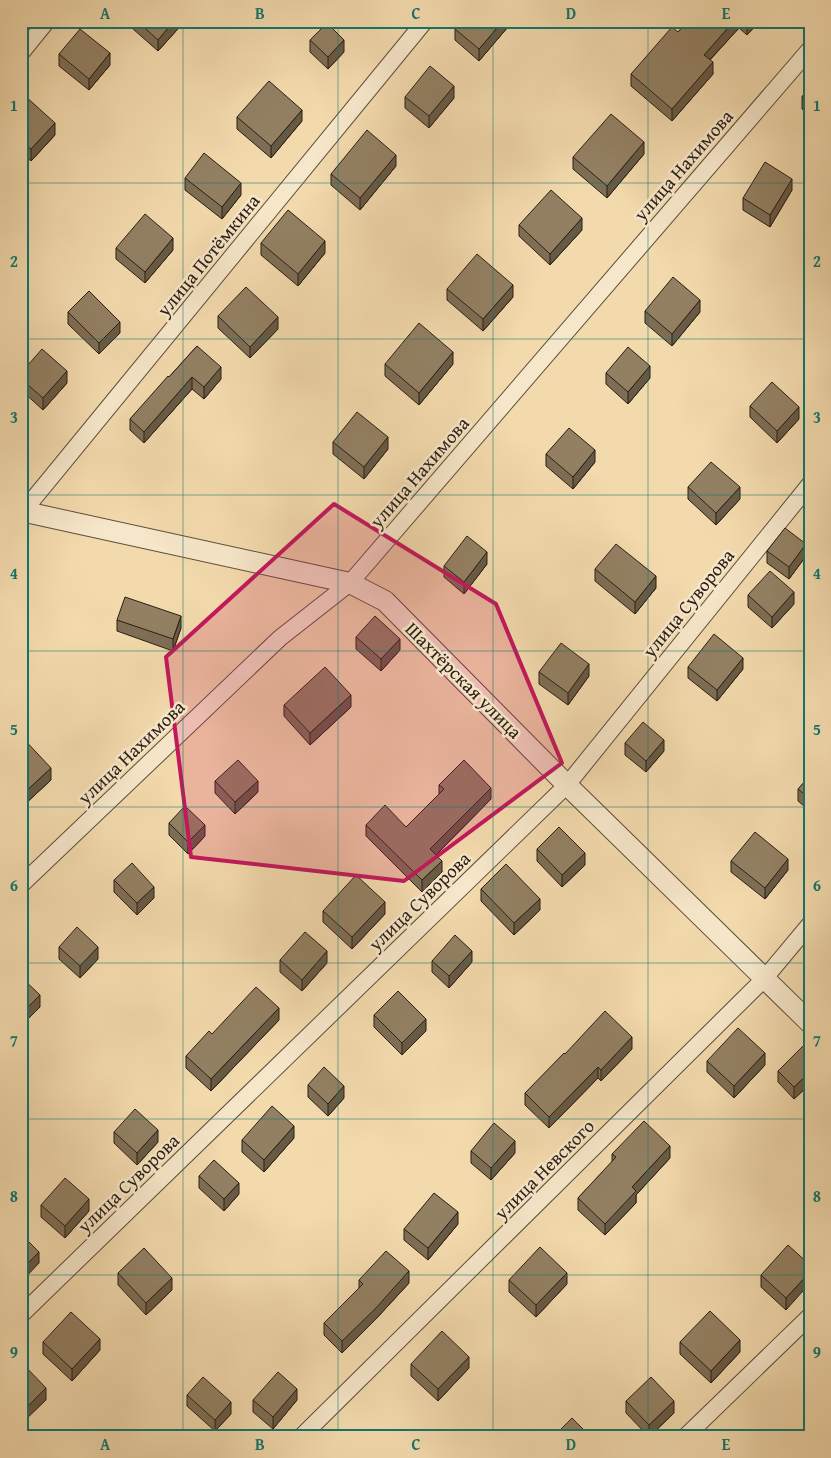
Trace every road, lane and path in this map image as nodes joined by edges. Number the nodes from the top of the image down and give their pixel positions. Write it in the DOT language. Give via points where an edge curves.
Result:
graph roads {
  1 [pos="47,21"];
  2 [pos="425,21"];
  3 [pos="810,49"];
  4 [pos="21,52"];
  5 [pos="810,484"];
  6 [pos="22,512"];
  7 [pos="350,583"];
  8 [pos="568,785"];
  9 [pos="21,885"];
  10 [pos="810,924"];
  11 [pos="765,978"];
  12 [pos="810,1023"];
  13 [pos="21,1315"];
  14 [pos="810,1316"];
  15 [pos="301,1437"];
  16 [pos="685,1437"];
  1 -- 4 [label="street"];
  2 -- 6 [label="street, улица Потёмкина"];
  3 -- 7 [label="street, улица Нахимова"];
  5 -- 8 [label="street, улица Суворова"];
  6 -- 7 [label="street, Шахтёрская улица"];
  7 -- 8 [label="street, Шахтёрская улица" via="385,601"];
  7 -- 9 [label="street, улица Нахимова" via="280,638"];
  8 -- 11 [label="street, Шахтёрская улица"];
  8 -- 13 [label="street, улица Суворова"];
  10 -- 11 [label="street, улица Невского"];
  11 -- 12 [label="street, Шахтёрская улица"];
  11 -- 15 [label="street, улица Невского"];
  14 -- 16 [label="street"];
}
